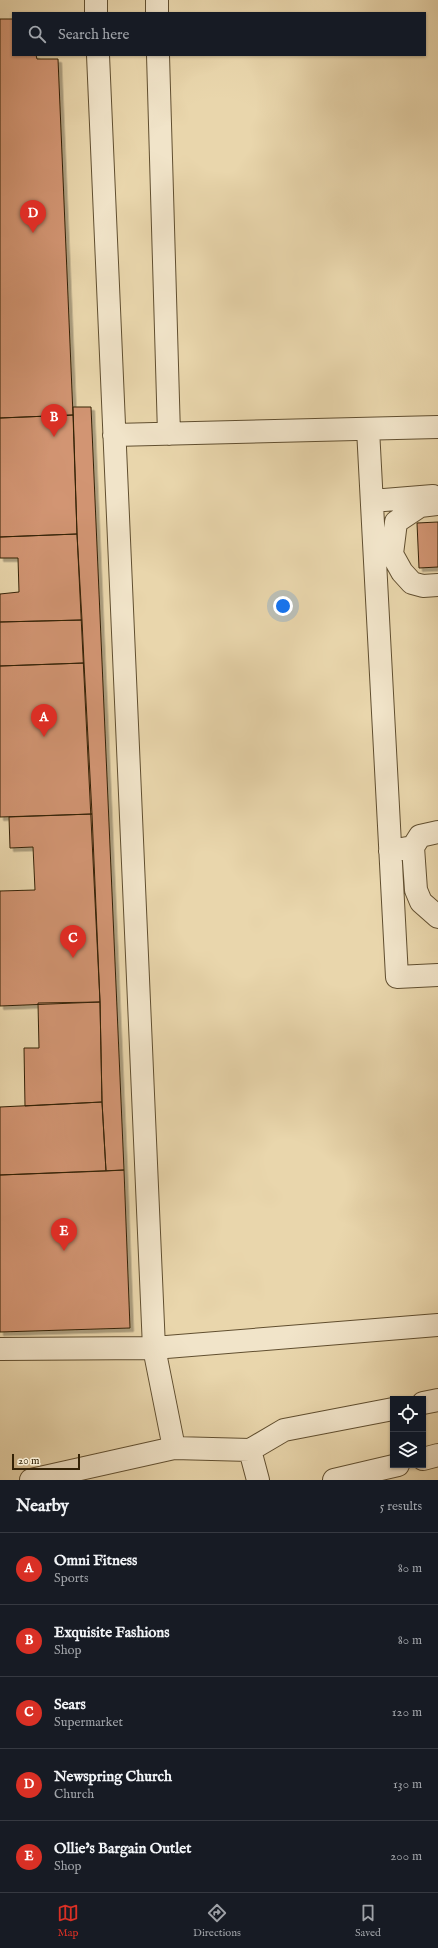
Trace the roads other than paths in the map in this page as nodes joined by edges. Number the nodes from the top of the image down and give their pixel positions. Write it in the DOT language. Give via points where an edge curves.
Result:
graph roads {
  1 [pos="96,0"];
  2 [pos="157,0"];
  3 [pos="96,12"];
  4 [pos="157,12"];
  5 [pos="98,56"];
  6 [pos="158,56"];
  7 [pos="438,427"];
  8 [pos="368,429"];
  9 [pos="169,434"];
  10 [pos="114,435"];
  11 [pos="438,495"];
  12 [pos="372,501"];
  13 [pos="438,504"];
  14 [pos="438,585"];
  15 [pos="438,832"];
  16 [pos="413,847"];
  17 [pos="390,851"];
  18 [pos="438,916"];
  19 [pos="438,975"];
  20 [pos="438,1325"];
  21 [pos="154,1348"];
  22 [pos="0,1349"];
  23 [pos="438,1400"];
  24 [pos="426,1402"];
  25 [pos="390,1410"];
  26 [pos="174,1448"];
  27 [pos="250,1450"];
  28 [pos="438,1456"];
  29 [pos="426,1458"];
  30 [pos="390,1467"];
  31 [pos="31,1480"];
  32 [pos="258,1480"];
  33 [pos="334,1480"];
  1 -- 3 [label="lane"];
  2 -- 4 [label="lane"];
  5 -- 10 [label="lane"];
  6 -- 9 [label="lane"];
  7 -- 8 [label="lane"];
  8 -- 9 [label="lane"];
  8 -- 12 [label="lane"];
  9 -- 10 [label="lane"];
  10 -- 21 [label="lane"];
  11 -- 12 [label="lane"];
  12 -- 17 [label="lane"];
  13 -- 14 [label="lane" via="420,506 396,522 392,554 412,583 423,586"];
  15 -- 16 [label="lane" via="420,836"];
  16 -- 17 [label="lane"];
  16 -- 18 [label="lane" via="416,890 421,902"];
  17 -- 19 [label="lane" via="397,978"];
  20 -- 21 [label="lane"];
  21 -- 22 [label="lane"];
  21 -- 26 [label="lane"];
  23 -- 24 [label="lane"];
  25 -- 27 [label="lane" via="284,1430"];
  26 -- 27 [label="lane"];
  26 -- 31 [label="lane"];
  27 -- 32 [label="lane"];
  28 -- 29 [label="lane"];
  30 -- 33 [label="lane"];
}
